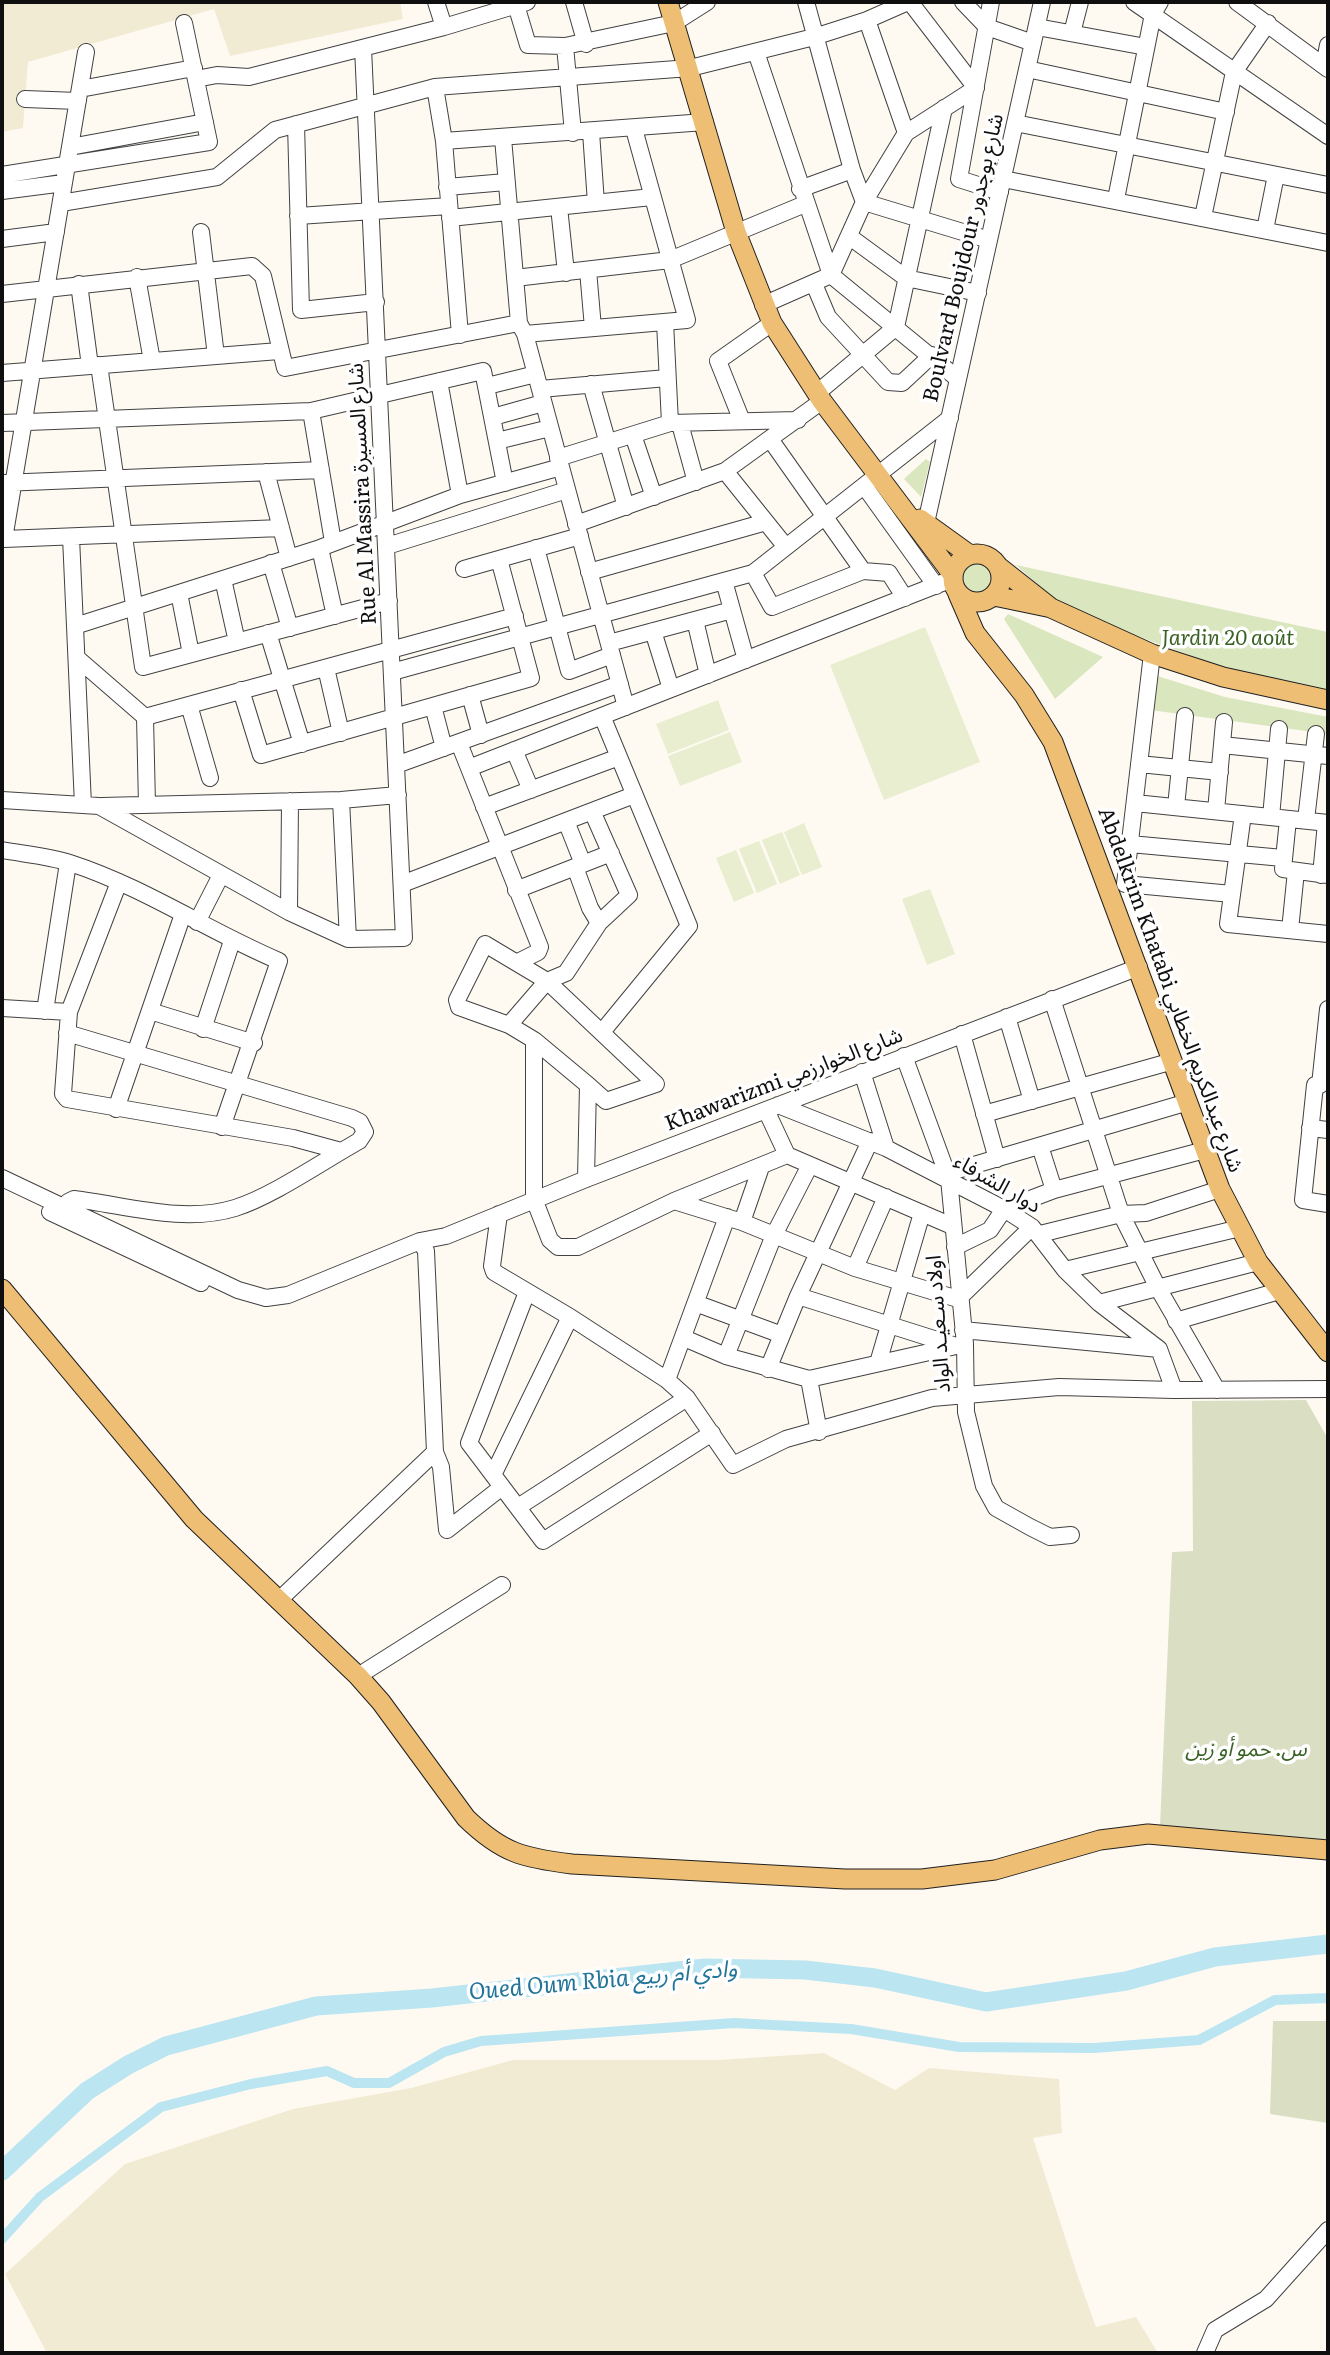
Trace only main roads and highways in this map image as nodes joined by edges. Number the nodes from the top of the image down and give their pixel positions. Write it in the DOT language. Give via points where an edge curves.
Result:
graph roads {
  1 [pos="668,2"];
  2 [pos="906,509"];
  3 [pos="970,555"];
  4 [pos="999,567"];
  5 [pos="950,583"];
  6 [pos="987,599"];
  7 [pos="1051,608"];
  8 [pos="988,649"];
  9 [pos="1328,700"];
  10 [pos="2,1289"];
  11 [pos="1324,1347"];
  12 [pos="1328,1366"];
  13 [pos="1328,1850"];
  1 -- 2 [label="main road" via="736,232 763,305 872,482"];
  2 -- 3 [label="main road"];
  2 -- 5 [label="main road, Abdelkrim Khatabi شارع عبدالكريم الخطابي"];
  3 -- 4 [label="main road" via="986,556"];
  3 -- 5 [label="main road" via="958,562"];
  4 -- 6 [label="main road" via="1002,579"];
  4 -- 7 [label="main road"];
  5 -- 6 [label="main road" via="968,601"];
  5 -- 8 [label="main road, Abdelkrim Khatabi شارع عبدالكريم الخطابي"];
  6 -- 7 [label="main road"];
  6 -- 8 [label="main road"];
  7 -- 9 [label="main road" via="1152,654 1223,677"];
  8 -- 11 [label="main road, Abdelkrim Khatabi شارع عبدالكريم الخطابي" via="1053,742 1220,1189 1258,1262"];
  10 -- 13 [label="main road" via="194,1519 358,1676 466,1818 498,1846 538,1860 845,1879 922,1879 995,1870 1089,1842 1148,1834"];
  11 -- 12 [label="main road, Abdelkrim Khatabi شارع عبدالكريم الخطابي"];
}
